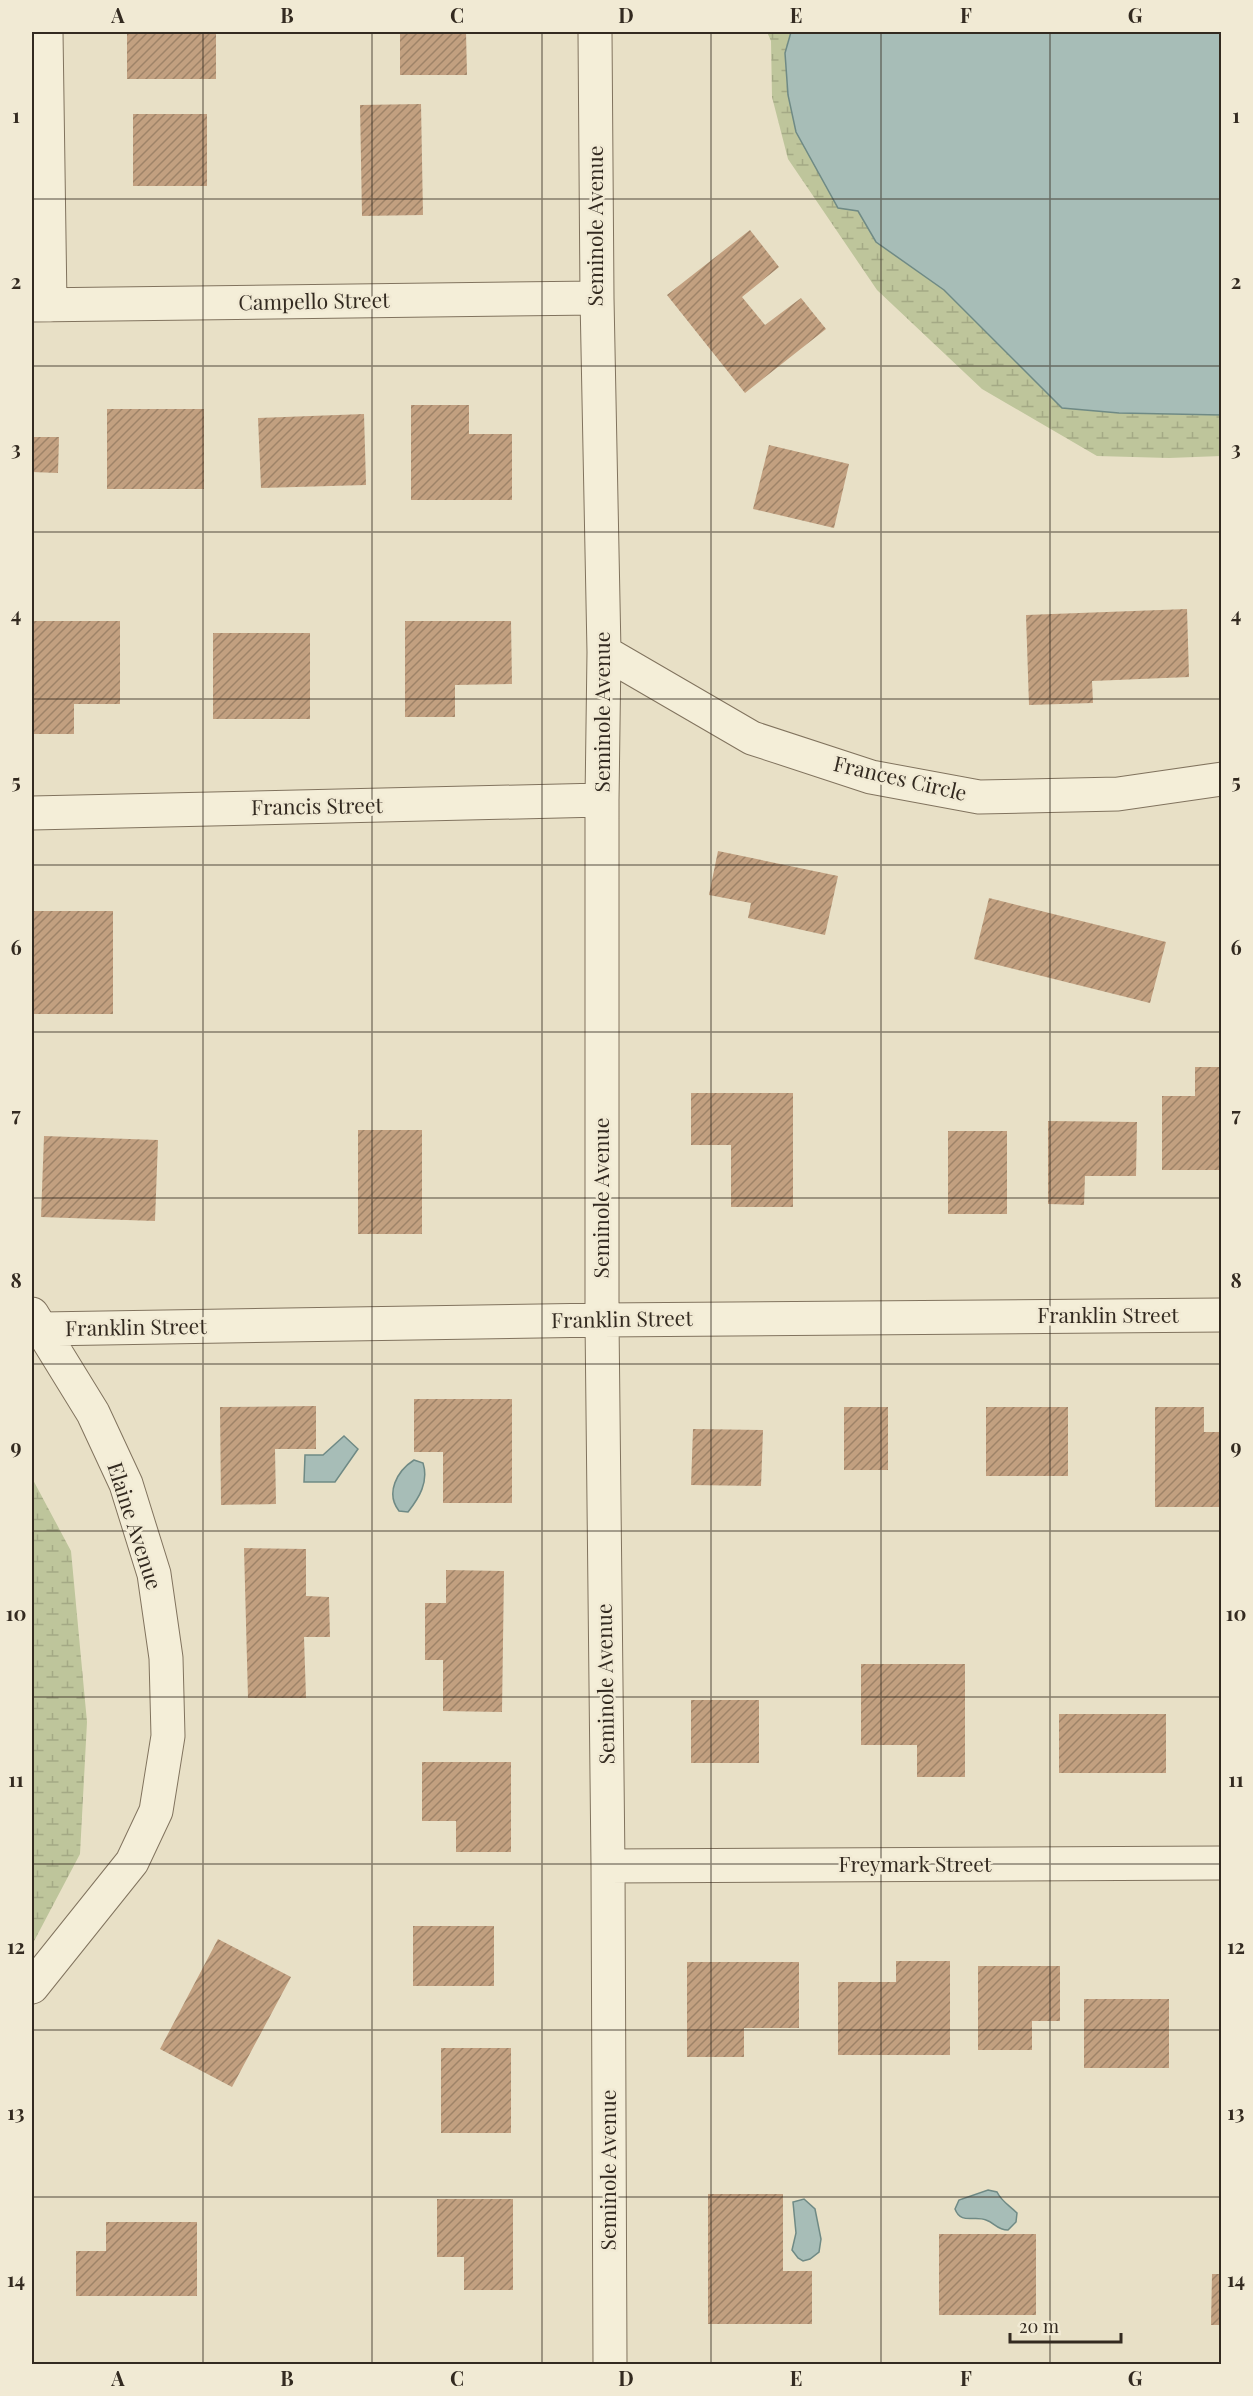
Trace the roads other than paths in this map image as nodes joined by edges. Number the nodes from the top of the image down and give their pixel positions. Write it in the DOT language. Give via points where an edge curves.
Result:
graph roads {
  1 [pos="46,32"];
  2 [pos="595,32"];
  3 [pos="597,298"];
  4 [pos="41,305"];
  5 [pos="604,652"];
  6 [pos="1221,779"];
  7 [pos="602,800"];
  8 [pos="32,813"];
  9 [pos="1221,1315"];
  10 [pos="602,1320"];
  11 [pos="37,1322"];
  12 [pos="1221,1863"];
  13 [pos="608,1866"];
  14 [pos="32,1987"];
  15 [pos="610,2364"];
  1 -- 4 [label="street"];
  2 -- 3 [label="street, Seminole Avenue"];
  3 -- 4 [label="street, Campello Street"];
  3 -- 5 [label="street, Seminole Avenue"];
  5 -- 6 [label="street, Frances Circle" via="752,738 871,777 980,797 1118,794"];
  5 -- 7 [label="street, Seminole Avenue"];
  7 -- 8 [label="street, Francis Street"];
  7 -- 10 [label="street, Seminole Avenue"];
  9 -- 10 [label="street, Franklin Street"];
  10 -- 11 [label="street, Franklin Street"];
  10 -- 13 [label="street, Seminole Avenue"];
  11 -- 14 [label="street, Elaine Avenue" via="93,1413 126,1484 150,1563 166,1658 168,1736 156,1811 132,1862"];
  12 -- 13 [label="street, Freymark Street"];
  13 -- 15 [label="street, Seminole Avenue"];
}
